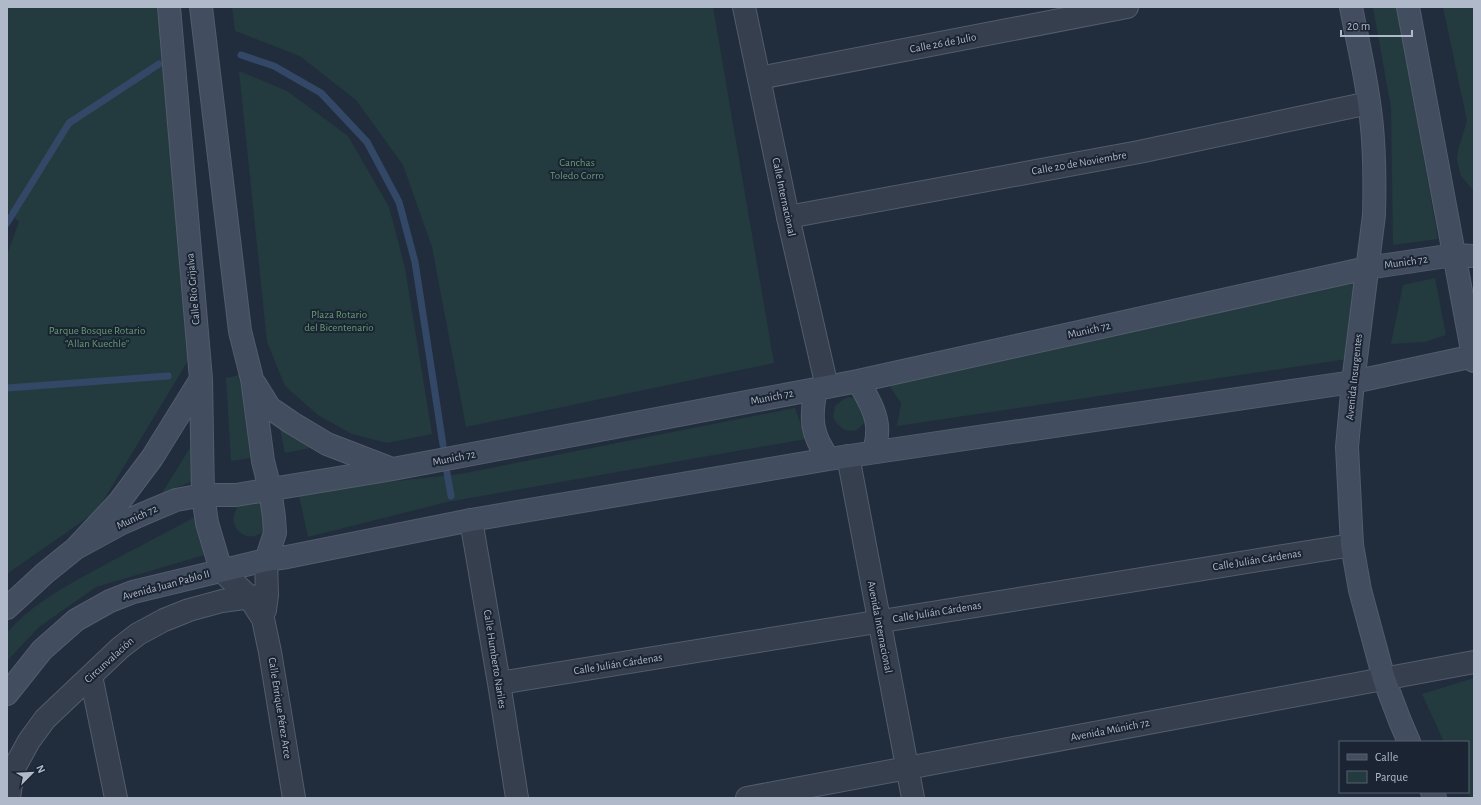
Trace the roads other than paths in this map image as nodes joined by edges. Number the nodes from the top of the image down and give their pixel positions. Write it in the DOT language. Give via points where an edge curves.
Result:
graph roads {
  1 [pos="168,7"];
  2 [pos="201,7"];
  3 [pos="744,7"];
  4 [pos="1127,7"];
  5 [pos="1351,7"];
  6 [pos="1408,7"];
  7 [pos="759,78"];
  8 [pos="1369,103"];
  9 [pos="788,217"];
  10 [pos="1464,256"];
  11 [pos="1367,268"];
  12 [pos="1474,358"];
  13 [pos="201,378"];
  14 [pos="252,379"];
  15 [pos="858,381"];
  16 [pos="1353,382"];
  17 [pos="822,388"];
  18 [pos="874,452"];
  19 [pos="838,457"];
  20 [pos="393,469"];
  21 [pos="270,489"];
  22 [pos="203,495"];
  23 [pos="471,520"];
  24 [pos="1352,544"];
  25 [pos="76,548"];
  26 [pos="266,560"];
  27 [pos="221,570"];
  28 [pos="258,596"];
  29 [pos="7,608"];
  30 [pos="879,621"];
  31 [pos="1474,662"];
  32 [pos="91,676"];
  33 [pos="1384,679"];
  34 [pos="499,683"];
  35 [pos="7,694"];
  36 [pos="1409,741"];
  37 [pos="907,768"];
  38 [pos="9,798"];
  39 [pos="116,798"];
  40 [pos="294,798"];
  41 [pos="517,798"];
  42 [pos="747,798"];
  43 [pos="913,798"];
  1 -- 13 [label="main road, Calle Río Grijalva"];
  2 -- 14 [label="main road" via="240,331"];
  3 -- 7 [label="street, Calle Internacional"];
  4 -- 7 [label="street, Calle 26 de Julio"];
  5 -- 8 [label="main road, Avenida Insurgentes"];
  6 -- 10 [label="main road"];
  7 -- 9 [label="street, Calle Internacional"];
  8 -- 9 [label="street, Calle 20 de Noviembre" via="1140,152"];
  8 -- 11 [label="main road, Avenida Insurgentes" via="1375,190"];
  9 -- 17 [label="street, Calle Internacional"];
  10 -- 11 [label="main road, Munich 72"];
  10 -- 12 [label="main road"];
  11 -- 15 [label="main road, Munich 72"];
  11 -- 16 [label="main road, Avenida Insurgentes"];
  12 -- 16 [label="main road"];
  13 -- 22 [label="main road, Calle Río Grijalva"];
  13 -- 25 [label="main road" via="152,458 119,502"];
  14 -- 20 [label="main road" via="270,408 292,423 327,444"];
  14 -- 21 [label="main road" via="263,461"];
  15 -- 17 [label="main road, Munich 72"];
  15 -- 18 [label="main road" via="875,416 878,432"];
  16 -- 18 [label="main road"];
  16 -- 24 [label="main road, Avenida Insurgentes" via="1347,447"];
  17 -- 19 [label="main road" via="812,409 813,426 820,446"];
  17 -- 20 [label="main road, Munich 72"];
  18 -- 19 [label="main road"];
  19 -- 23 [label="main road"];
  19 -- 30 [label="street, Avenida Internacional"];
  20 -- 21 [label="main road, Munich 72"];
  21 -- 22 [label="main road, Munich 72" via="236,495"];
  21 -- 26 [label="main road" via="275,533"];
  22 -- 25 [label="main road, Munich 72" via="176,500 152,510"];
  22 -- 27 [label="main road, Calle Río Grijalva" via="207,523"];
  23 -- 26 [label="main road"];
  23 -- 34 [label="street, Calle Humberto Nariles"];
  24 -- 30 [label="street, Calle Julián Cárdenas"];
  24 -- 33 [label="main road, Avenida Insurgentes" via="1360,590"];
  25 -- 29 [label="main road"];
  26 -- 27 [label="main road, Avenida Juan Pablo II"];
  26 -- 28 [label="street"];
  27 -- 28 [label="street"];
  27 -- 35 [label="main road, Avenida Juan Pablo II" via="133,592 110,601 76,620 42,650"];
  28 -- 32 [label="street, Circunvalación" via="222,601 164,620 138,634"];
  28 -- 40 [label="street, Calle Enrique Pérez Arce"];
  30 -- 34 [label="street, Calle Julián Cárdenas"];
  30 -- 37 [label="street, Avenida Internacional"];
  31 -- 33 [label="street, Avenida Múnich 72"];
  32 -- 38 [label="street, Circunvalación" via="45,720 29,741 13,770"];
  32 -- 39 [label="street"];
  33 -- 36 [label="main road, Avenida Insurgentes"];
  33 -- 37 [label="street, Avenida Múnich 72"];
  34 -- 41 [label="street, Calle Humberto Nariles"];
  37 -- 42 [label="street, Avenida Múnich 72"];
  37 -- 43 [label="street, Avenida Internacional"];
}
